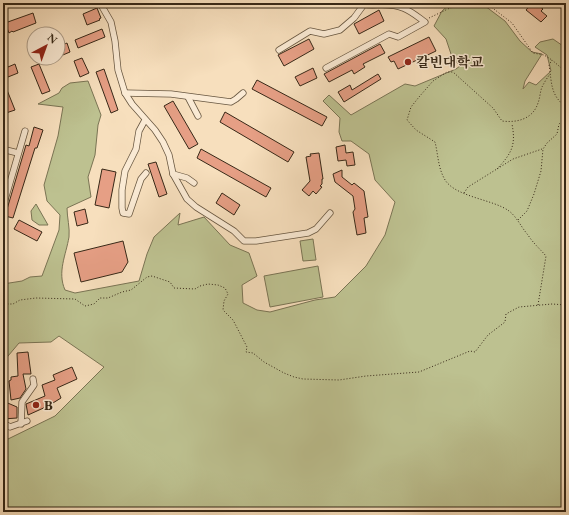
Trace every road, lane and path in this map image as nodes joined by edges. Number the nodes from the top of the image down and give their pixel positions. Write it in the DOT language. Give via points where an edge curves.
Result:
graph roads {
  1 [pos="100,3"];
  2 [pos="355,3"];
  3 [pos="468,3"];
  4 [pos="478,3"];
  5 [pos="364,4"];
  6 [pos="425,22"];
  7 [pos="279,50"];
  8 [pos="552,60"];
  9 [pos="326,68"];
  10 [pos="566,72"];
  11 [pos="550,74"];
  12 [pos="125,93"];
  13 [pos="243,93"];
  14 [pos="188,97"];
  15 [pos="566,107"];
  16 [pos="566,111"];
  17 [pos="198,116"];
  18 [pos="146,120"];
  19 [pos="512,123"];
  20 [pos="25,131"];
  21 [pos="543,149"];
  22 [pos="6,150"];
  23 [pos="18,154"];
  24 [pos="495,171"];
  25 [pos="146,173"];
  26 [pos="173,174"];
  27 [pos="194,183"];
  28 [pos="464,193"];
  29 [pos="4,204"];
  30 [pos="330,213"];
  31 [pos="518,221"];
  32 [pos="538,305"];
  33 [pos="566,305"];
  34 [pos="3,307"];
  35 [pos="33,379"];
  36 [pos="3,424"];
  1 -- 12 [label="street" via="111,22 118,70"];
  2 -- 5 [label="street"];
  3 -- 6 [label="path" via="435,14"];
  4 -- 8 [label="path" via="486,3 512,23 533,53"];
  5 -- 6 [label="street" via="403,7"];
  5 -- 7 [label="street" via="354,18 340,30 324,34 310,31"];
  6 -- 9 [label="street" via="398,37 389,34"];
  8 -- 10 [label="path"];
  8 -- 11 [label="path" via="549,65"];
  11 -- 15 [label="path" via="552,90 558,101"];
  11 -- 19 [label="path" via="535,110 530,116"];
  12 -- 14 [label="street"];
  12 -- 18 [label="street"];
  13 -- 14 [label="street" via="231,102"];
  14 -- 17 [label="street"];
  16 -- 21 [label="path" via="557,134"];
  18 -- 25 [label="street" via="125,171 122,190 123,213 129,214 141,179"];
  18 -- 26 [label="street" via="163,142"];
  19 -- 24 [label="path" via="514,144 508,157"];
  19 -- 28 [label="path" via="502,121 494,108 453,72 447,72 436,79 411,107 407,120 416,130 435,142 444,178 449,185"];
  20 -- 23 [label="street"];
  21 -- 24 [label="path" via="513,159"];
  21 -- 31 [label="path" via="541,171 534,194"];
  22 -- 23 [label="street"];
  23 -- 29 [label="street"];
  24 -- 28 [label="path" via="468,187"];
  26 -- 27 [label="street"];
  26 -- 30 [label="street" via="182,192 196,207 234,231 244,241 308,233 316,229"];
  28 -- 31 [label="path" via="508,210"];
  31 -- 32 [label="path" via="546,256"];
  32 -- 33 [label="path"];
  32 -- 34 [label="path" via="519,307 506,314 505,322 488,335 475,352 470,351 419,372 339,380 294,377 264,362 254,353 246,352 247,347 233,320 223,310 228,294 225,288 218,285 200,286 195,289 174,288 170,282 152,276 131,290 100,298 94,304 85,306 75,299 36,298 5,304"];
  35 -- 36 [label="street" via="34,385 22,402 24,422 10,427"];
}
